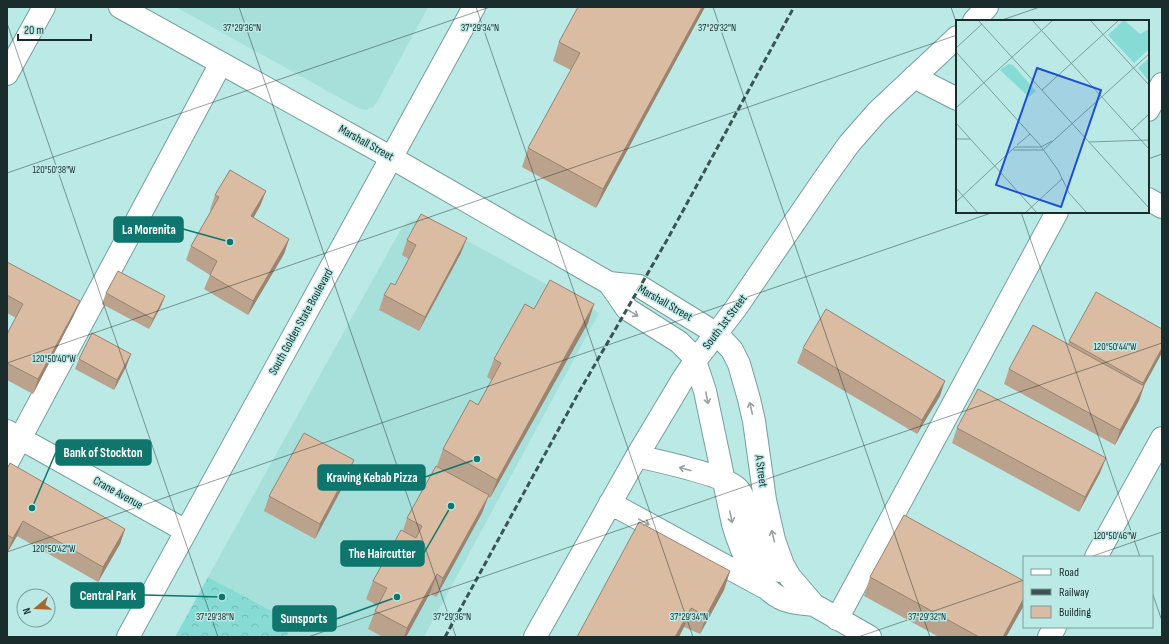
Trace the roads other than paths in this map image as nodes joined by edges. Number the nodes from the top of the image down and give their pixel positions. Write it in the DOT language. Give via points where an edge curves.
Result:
graph roads {
  1 [pos="44,7"];
  2 [pos="120,7"];
  3 [pos="474,7"];
  4 [pos="987,7"];
  5 [pos="975,20"];
  6 [pos="956,38"];
  7 [pos="220,63"];
  8 [pos="7,74"];
  9 [pos="914,77"];
  10 [pos="1162,84"];
  11 [pos="956,98"];
  12 [pos="1149,108"];
  13 [pos="392,158"];
  14 [pos="1149,200"];
  15 [pos="1162,207"];
  16 [pos="1056,213"];
  17 [pos="609,283"];
  18 [pos="717,334"];
  19 [pos="695,361"];
  20 [pos="14,435"];
  21 [pos="1160,446"];
  22 [pos="637,456"];
  23 [pos="7,463"];
  24 [pos="723,479"];
  25 [pos="610,503"];
  26 [pos="186,531"];
  27 [pos="1097,556"];
  28 [pos="790,577"];
  29 [pos="767,588"];
  30 [pos="814,605"];
  31 [pos="837,619"];
  32 [pos="1054,628"];
  33 [pos="128,637"];
  34 [pos="535,637"];
  35 [pos="870,637"];
  36 [pos="1049,637"];
  1 -- 8 [label="street"];
  2 -- 7 [label="street, Marshall Street"];
  3 -- 13 [label="street, South Golden State Boulevard"];
  4 -- 5 [label="street"];
  6 -- 9 [label="street, South 1st Street"];
  7 -- 13 [label="street, Marshall Street"];
  7 -- 20 [label="street"];
  9 -- 11 [label="street"];
  9 -- 18 [label="street, South 1st Street" via="878,111 849,144"];
  10 -- 12 [label="street"];
  13 -- 17 [label="street, Marshall Street"];
  13 -- 26 [label="street, South Golden State Boulevard"];
  14 -- 15 [label="street"];
  16 -- 31 [label="street"];
  17 -- 18 [label="street, Marshall Street" via="639,286"];
  17 -- 19 [label="street, Marshall Street, one-way" via="627,309 679,342"];
  18 -- 19 [label="street, South 1st Street"];
  28 -- 18 [label="street, A Street, one-way" via="778,553 769,522 754,421 739,364 732,350"];
  19 -- 22 [label="street, South 1st Street"];
  19 -- 24 [label="street, A Street, one-way" via="705,390"];
  20 -- 23 [label="street"];
  20 -- 26 [label="street, Crane Avenue"];
  21 -- 27 [label="street"];
  24 -- 22 [label="street, one-way"];
  22 -- 25 [label="street, South 1st Street"];
  24 -- 28 [label="street" via="738,488 742,495 752,530 765,555 775,567"];
  24 -- 29 [label="street, A Street, one-way" via="737,538 748,563"];
  25 -- 29 [label="street, one-way"];
  25 -- 34 [label="street, South 1st Street"];
  26 -- 33 [label="street, South Golden State Boulevard"];
  28 -- 30 [label="street, A Street"];
  29 -- 30 [label="street, A Street" via="781,599"];
  30 -- 31 [label="street, A Street"];
  31 -- 35 [label="street, A Street"];
  32 -- 36 [label="street"];
}
